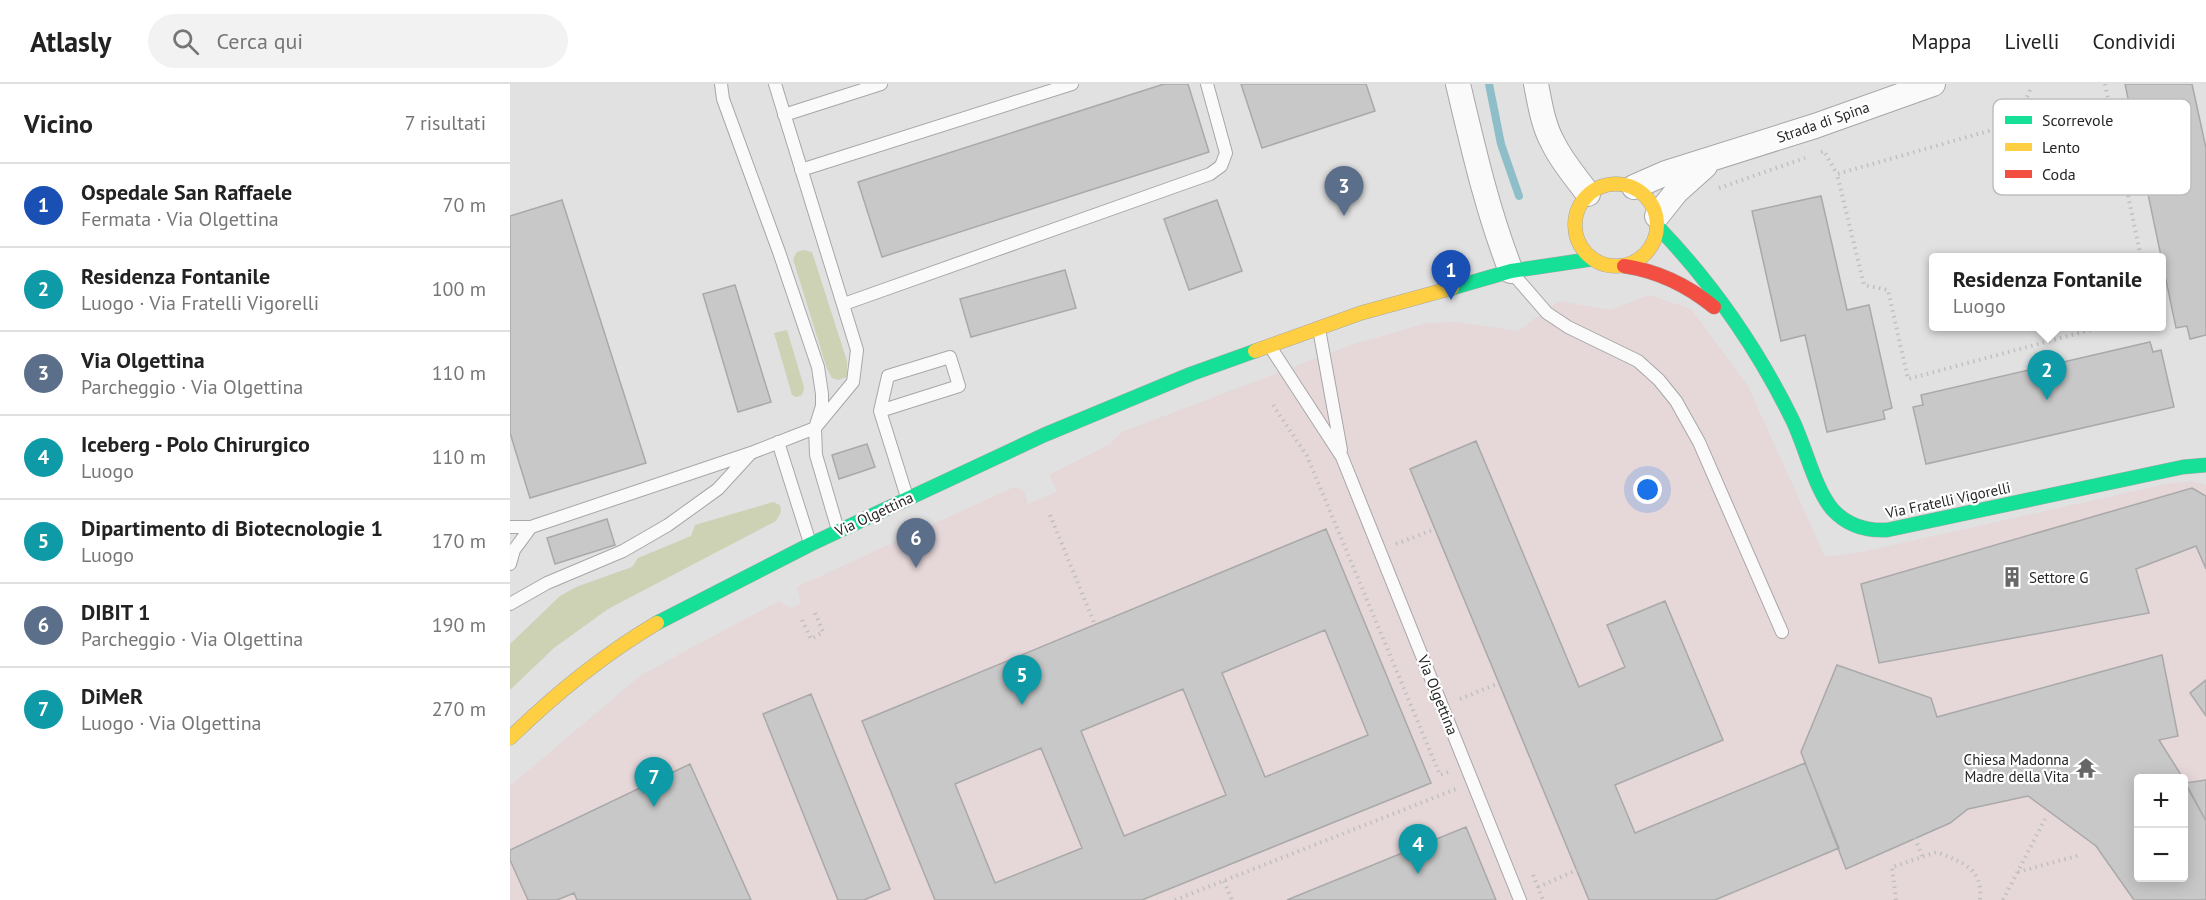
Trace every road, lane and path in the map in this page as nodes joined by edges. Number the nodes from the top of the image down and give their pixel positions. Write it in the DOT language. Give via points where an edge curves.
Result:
graph roads {
  1 [pos="721,84"];
  2 [pos="775,84"];
  3 [pos="880,84"];
  4 [pos="1072,84"];
  5 [pos="1207,84"];
  6 [pos="1458,84"];
  7 [pos="1536,84"];
  8 [pos="1933,84"];
  9 [pos="2105,84"];
  10 [pos="2030,90"];
  11 [pos="2026,99"];
  12 [pos="2108,99"];
  13 [pos="784,115"];
  14 [pos="1993,129"];
  15 [pos="1714,159"];
  16 [pos="801,170"];
  17 [pos="1837,174"];
  18 [pos="1634,187"];
  19 [pos="1716,189"];
  20 [pos="2128,195"];
  21 [pos="1582,203"];
  22 [pos="1657,221"];
  23 [pos="1563,228"];
  24 [pos="1534,253"];
  25 [pos="2140,253"];
  26 [pos="1592,259"];
  27 [pos="1624,266"];
  28 [pos="1511,271"];
  29 [pos="844,304"];
  30 [pos="1319,327"];
  31 [pos="1738,328"];
  32 [pos="2091,331"];
  33 [pos="1269,345"];
  34 [pos="1331,397"];
  35 [pos="1273,405"];
  36 [pos="1308,405"];
  37 [pos="880,411"];
  38 [pos="815,428"];
  39 [pos="778,442"];
  40 [pos="751,453"];
  41 [pos="1342,457"];
  42 [pos="2206,465"];
  43 [pos="907,498"];
  44 [pos="1050,515"];
  45 [pos="510,527"];
  46 [pos="531,527"];
  47 [pos="1435,528"];
  48 [pos="838,531"];
  49 [pos="810,544"];
  50 [pos="1395,544"];
  51 [pos="510,564"];
  52 [pos="510,604"];
  53 [pos="815,613"];
  54 [pos="802,620"];
  55 [pos="1095,625"];
  56 [pos="1782,632"];
  57 [pos="1499,683"];
  58 [pos="1460,699"];
  59 [pos="510,738"];
  60 [pos="1453,770"];
  61 [pos="1463,786"];
  62 [pos="2045,819"];
  63 [pos="1915,838"];
  64 [pos="2080,855"];
  65 [pos="1922,856"];
  66 [pos="1577,870"];
  67 [pos="2018,872"];
  68 [pos="1224,880"];
  69 [pos="1538,887"];
  70 [pos="1175,900"];
  71 [pos="1232,900"];
  72 [pos="1520,900"];
  73 [pos="1896,900"];
  74 [pos="1980,900"];
  75 [pos="2003,900"];
  1 -- 38 [label="lane" via="818,367 822,406"];
  2 -- 13 [label="lane"];
  3 -- 13 [label="lane"];
  4 -- 16 [label="lane"];
  5 -- 29 [label="lane" via="1226,153 1221,166 1210,174"];
  6 -- 28 [label="street" via="1499,241"];
  7 -- 21 [label="street" via="1552,142"];
  8 -- 15 [label="street, Strada di Spina"];
  9 -- 12 [label="path"];
  10 -- 11 [label="path"];
  13 -- 16 [label="lane"];
  14 -- 17 [label="path"];
  15 -- 18 [label="street, Strada di Spina"];
  15 -- 22 [label="street, Strada di Spina" via="1684,183"];
  16 -- 29 [label="lane"];
  17 -- 19 [label="path" via="1824,152"];
  17 -- 32 [label="path" via="1864,285 1888,290 1908,380"];
  18 -- 21 [label="street" via="1607,184"];
  18 -- 22 [label="street" via="1652,204"];
  20 -- 25 [label="path"];
  21 -- 23 [label="street"];
  21 -- 26 [label="street" via="1575,234"];
  22 -- 27 [label="street" via="1655,239 1646,254"];
  22 -- 31 [label="street, Via Fratelli Vigorelli" via="1697,268"];
  24 -- 28 [label="street, Via Olgettina"];
  26 -- 27 [label="street" via="1607,266"];
  26 -- 28 [label="street, Via Olgettina"];
  27 -- 31 [label="street, Via Fratelli Vigorelli" via="1675,280"];
  28 -- 30 [label="street, Via Olgettina" via="1424,293"];
  28 -- 56 [label="lane" via="1546,313 1638,362 1676,401 1699,442"];
  29 -- 38 [label="lane" via="857,350 853,382"];
  30 -- 33 [label="street, Via Olgettina"];
  30 -- 34 [label="lane, Via Olgettina"];
  31 -- 42 [label="street, Via Fratelli Vigorelli" via="1791,417 1824,497 1841,517 1864,529 1895,529"];
  33 -- 36 [label="lane, Via Olgettina"];
  33 -- 43 [label="street, Via Olgettina" via="1044,435"];
  34 -- 36 [label="lane" via="1324,406"];
  34 -- 41 [label="lane, Via Olgettina"];
  35 -- 60 [label="path" via="1308,456 1440,775"];
  36 -- 41 [label="lane, Via Olgettina"];
  37 -- 37 [label="lane" via="959,387 950,357 888,376"];
  37 -- 43 [label="lane"];
  38 -- 39 [label="lane"];
  38 -- 48 [label="lane" via="816,455"];
  39 -- 40 [label="lane"];
  39 -- 49 [label="lane"];
  40 -- 46 [label="lane"];
  40 -- 52 [label="lane" via="718,489 661,530"];
  41 -- 72 [label="lane, Via Olgettina"];
  43 -- 48 [label="street, Via Olgettina"];
  44 -- 55 [label="path"];
  45 -- 46 [label="lane"];
  46 -- 51 [label="lane" via="514,550"];
  47 -- 50 [label="path"];
  48 -- 49 [label="street, Via Olgettina"];
  49 -- 59 [label="street, Via Olgettina" via="635,636 588,669"];
  53 -- 54 [label="path" via="823,632 811,639"];
  57 -- 58 [label="path"];
  61 -- 68 [label="path"];
  62 -- 67 [label="path"];
  63 -- 65 [label="path"];
  64 -- 67 [label="path"];
  65 -- 73 [label="path" via="1892,867"];
  65 -- 74 [label="path" via="1937,852 1971,867 1981,887"];
  66 -- 69 [label="path"];
  67 -- 75 [label="path"];
  68 -- 70 [label="path"];
  68 -- 71 [label="path"];
}
